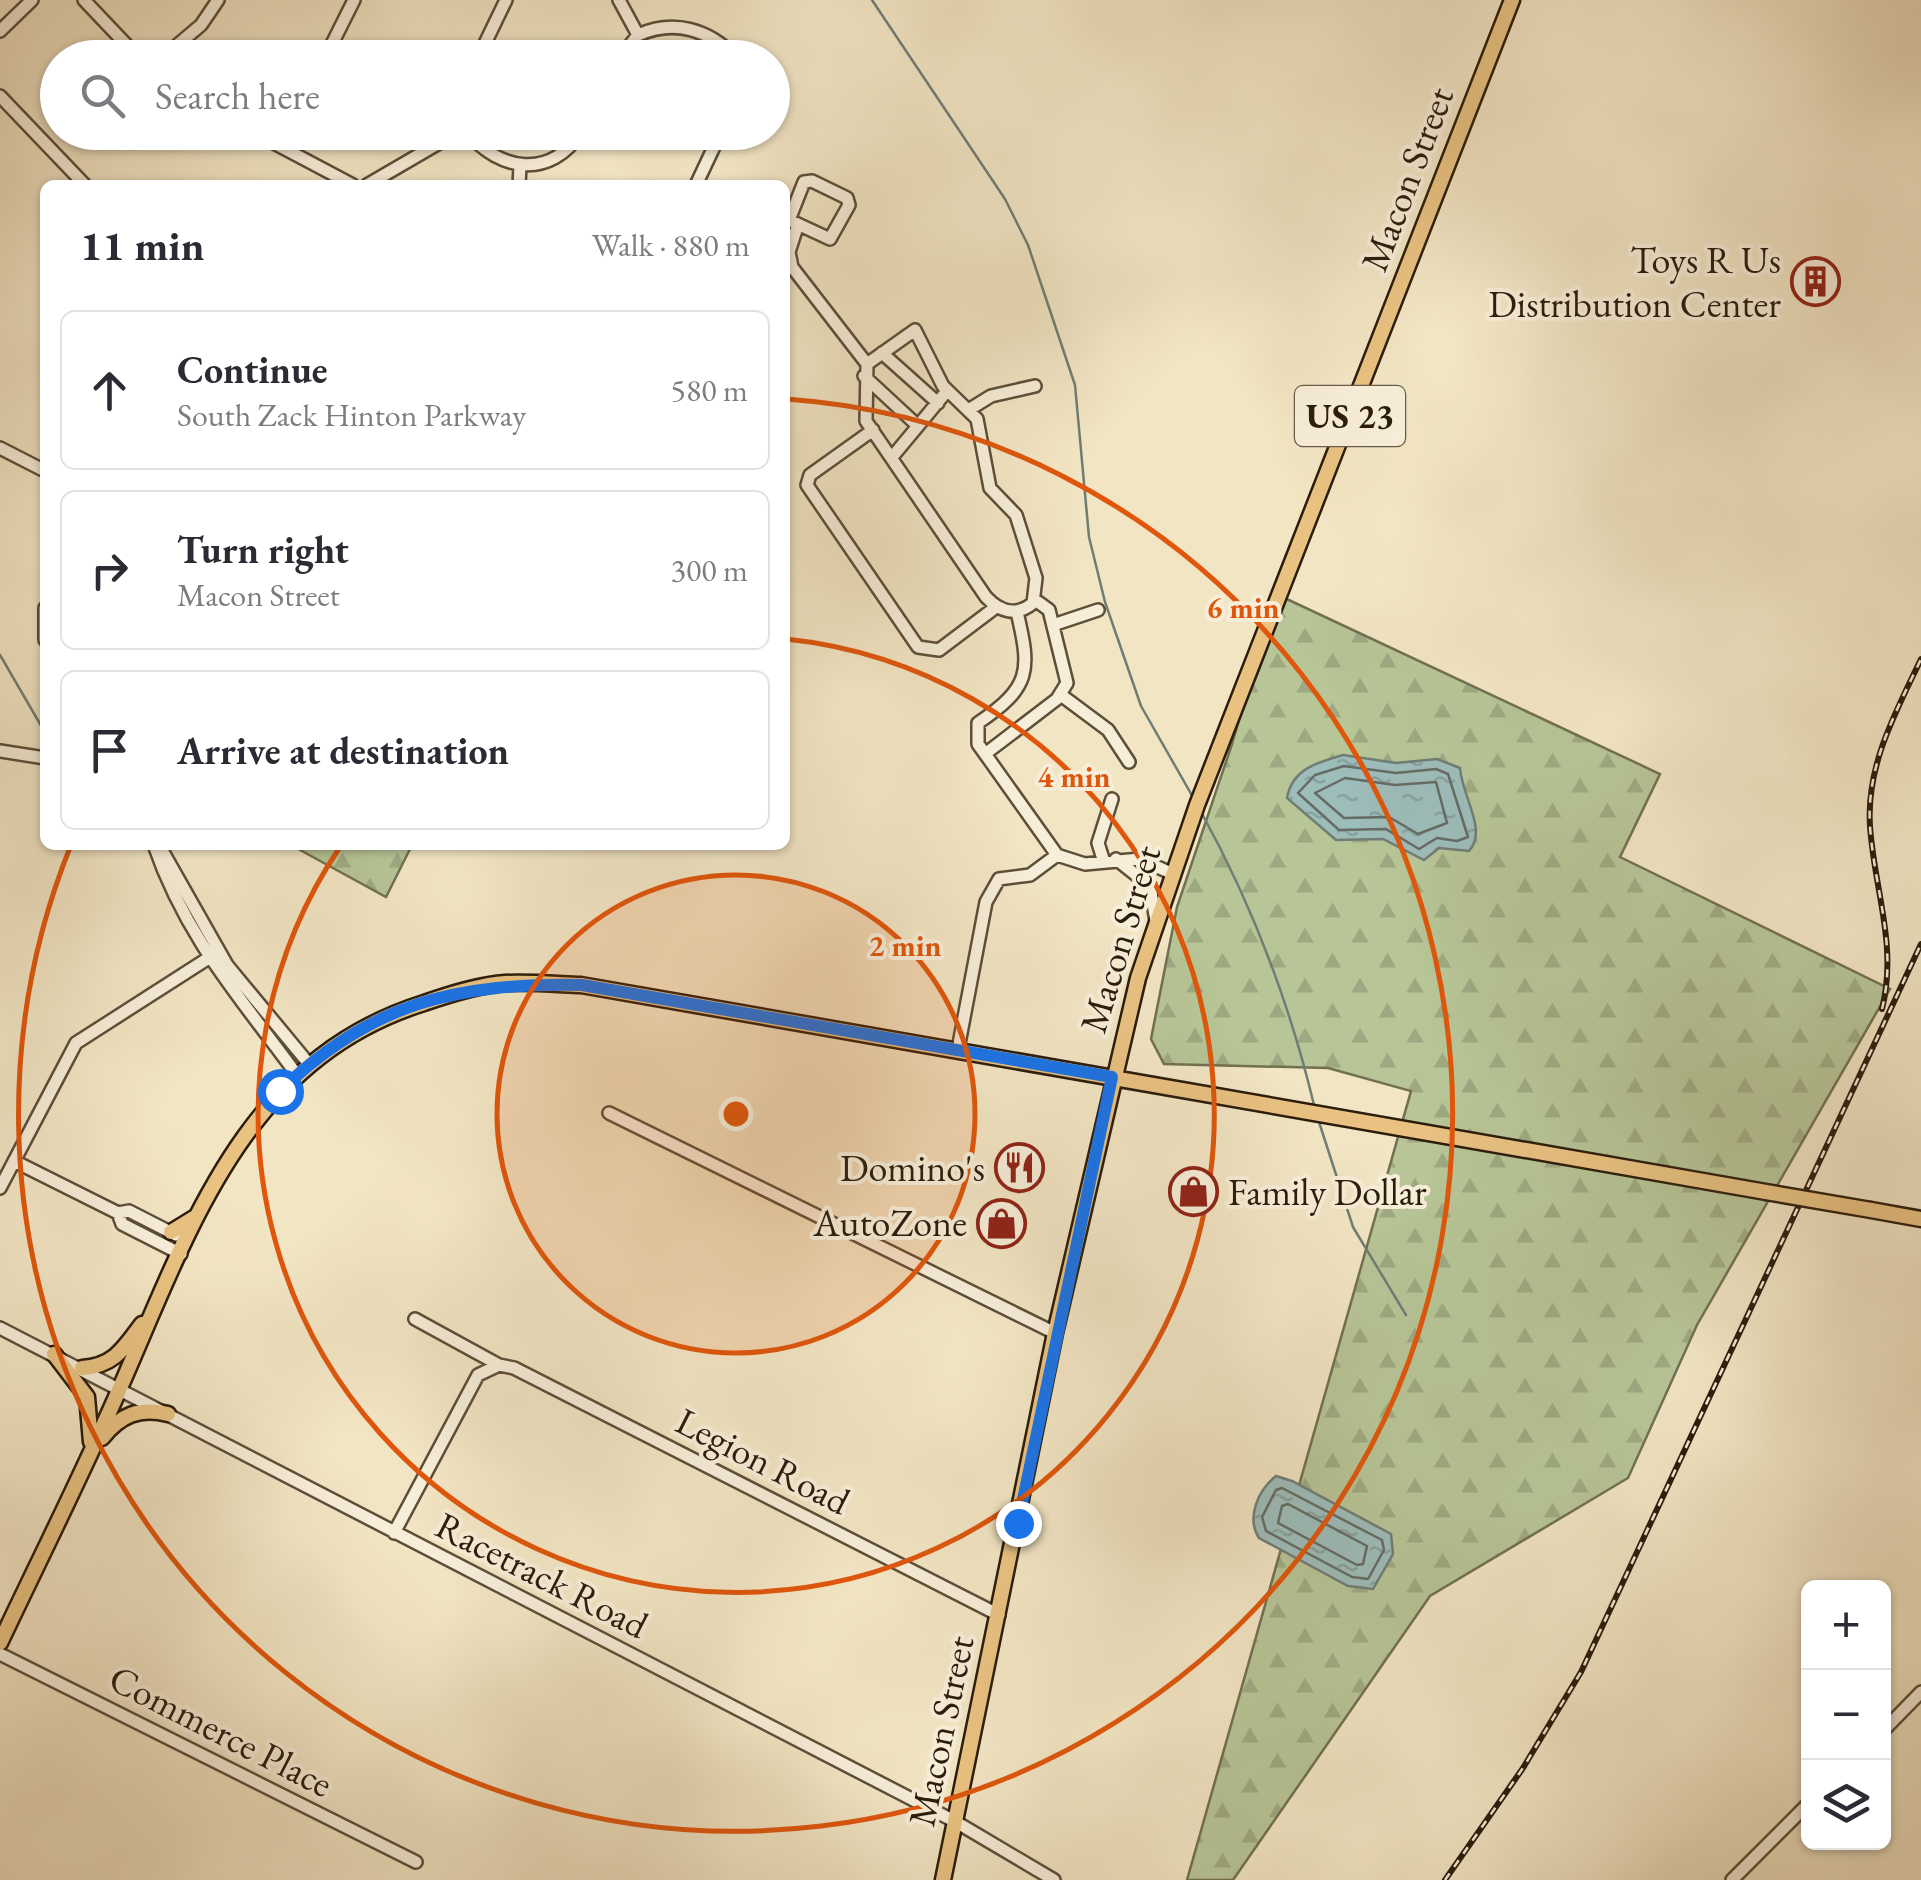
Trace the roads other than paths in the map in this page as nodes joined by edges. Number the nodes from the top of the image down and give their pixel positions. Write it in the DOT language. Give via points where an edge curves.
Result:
graph roads {
  1 [pos="32,0"];
  2 [pos="84,0"];
  3 [pos="218,0"];
  4 [pos="354,0"];
  5 [pos="506,0"];
  6 [pos="619,0"];
  7 [pos="1512,0"];
  8 [pos="0,30"];
  9 [pos="638,35"];
  10 [pos="122,40"];
  11 [pos="183,40"];
  12 [pos="335,40"];
  13 [pos="487,40"];
  14 [pos="634,40"];
  15 [pos="712,40"];
  16 [pos="0,96"];
  17 [pos="40,137"];
  18 [pos="52,150"];
  19 [pos="288,150"];
  20 [pos="427,150"];
  21 [pos="486,150"];
  22 [pos="564,150"];
  23 [pos="713,150"];
  24 [pos="520,166"];
  25 [pos="81,180"];
  26 [pos="345,180"];
  27 [pos="376,180"];
  28 [pos="519,180"];
  29 [pos="698,180"];
  30 [pos="790,212"];
  31 [pos="790,216"];
  32 [pos="797,227"];
  33 [pos="790,246"];
  34 [pos="790,260"];
  35 [pos="882,353"];
  36 [pos="866,370"];
  37 [pos="1034,386"];
  38 [pos="947,391"];
  39 [pos="938,402"];
  40 [pos="970,409"];
  41 [pos="918,426"];
  42 [pos="873,430"];
  43 [pos="0,448"];
  44 [pos="893,456"];
  45 [pos="40,468"];
  46 [pos="1034,599"];
  47 [pos="996,607"];
  48 [pos="1098,610"];
  49 [pos="1017,612"];
  50 [pos="1053,625"];
  51 [pos="1061,695"];
  52 [pos="0,750"];
  53 [pos="984,754"];
  54 [pos="40,757"];
  55 [pos="1130,762"];
  56 [pos="1112,799"];
  57 [pos="158,850"];
  58 [pos="1057,855"];
  59 [pos="1110,861"];
  60 [pos="1173,874"];
  61 [pos="1156,921"];
  62 [pos="213,955"];
  63 [pos="958,1049"];
  64 [pos="308,1064"];
  65 [pos="296,1075"];
  66 [pos="1112,1077"];
  67 [pos="610,1112"];
  68 [pos="14,1161"];
  69 [pos="0,1188"];
  70 [pos="204,1208"];
  71 [pos="118,1213"];
  72 [pos="1921,1220"];
  73 [pos="171,1232"];
  74 [pos="184,1247"];
  75 [pos="157,1303"];
  76 [pos="415,1318"];
  77 [pos="0,1328"];
  78 [pos="1056,1333"];
  79 [pos="54,1354"];
  80 [pos="499,1366"];
  81 [pos="82,1368"];
  82 [pos="121,1387"];
  83 [pos="168,1414"];
  84 [pos="89,1454"];
  85 [pos="394,1533"];
  86 [pos="999,1615"];
  87 [pos="0,1643"];
  88 [pos="0,1654"];
  89 [pos="1921,1692"];
  90 [pos="1891,1723"];
  91 [pos="1801,1811"];
  92 [pos="956,1822"];
  93 [pos="416,1862"];
  94 [pos="943,1880"];
  95 [pos="1054,1880"];
  96 [pos="1732,1880"];
  1 -- 8 [label="street"];
  2 -- 10 [label="street"];
  3 -- 11 [label="street"];
  4 -- 12 [label="street"];
  5 -- 13 [label="street"];
  6 -- 9 [label="street"];
  7 -- 60 [label="main road, Macon Street / US 23"];
  9 -- 14 [label="street"];
  9 -- 15 [label="street" via="682,26"];
  16 -- 17 [label="street"];
  18 -- 25 [label="street"];
  19 -- 26 [label="street"];
  20 -- 27 [label="street"];
  21 -- 24 [label="street"];
  22 -- 24 [label="street" via="554,160"];
  23 -- 29 [label="street"];
  24 -- 28 [label="street"];
  30 -- 32 [label="street" via="804,182 847,198 830,239"];
  31 -- 32 [label="street"];
  32 -- 33 [label="street"];
  34 -- 36 [label="street"];
  35 -- 36 [label="street"];
  35 -- 38 [label="street" via="916,330"];
  35 -- 39 [label="street"];
  36 -- 41 [label="street"];
  36 -- 42 [label="street" via="866,421"];
  37 -- 40 [label="street" via="990,396"];
  38 -- 39 [label="street"];
  38 -- 40 [label="street"];
  39 -- 41 [label="street"];
  40 -- 46 [label="street" via="990,488 1016,515 1036,578"];
  41 -- 44 [label="street"];
  42 -- 44 [label="street"];
  42 -- 47 [label="street" via="810,475 806,485 918,647 940,650"];
  43 -- 45 [label="street"];
  44 -- 47 [label="street"];
  46 -- 49 [label="street"];
  46 -- 50 [label="street" via="1049,610"];
  47 -- 49 [label="street"];
  48 -- 50 [label="street"];
  49 -- 53 [label="street" via="1025,678 978,724"];
  50 -- 51 [label="street" via="1067,683"];
  51 -- 53 [label="street"];
  51 -- 55 [label="street" via="1108,730"];
  52 -- 54 [label="street"];
  53 -- 58 [label="street"];
  56 -- 59 [label="street" via="1098,843"];
  57 -- 62 [label="street" via="167,882"];
  58 -- 59 [label="street" via="1085,864"];
  58 -- 63 [label="street" via="1030,876 998,879 986,902"];
  59 -- 60 [label="street" via="1140,859"];
  59 -- 61 [label="street" via="1150,886"];
  60 -- 61 [label="main road, Macon Street / US 23"];
  61 -- 66 [label="main road, Macon Street / US 23"];
  62 -- 64 [label="street"];
  62 -- 65 [label="street"];
  62 -- 68 [label="street" via="76,1043"];
  63 -- 64 [label="main road" via="582,985 506,984 389,1014"];
  63 -- 66 [label="main road"];
  64 -- 65 [label="main road"];
  65 -- 70 [label="main road" via="260,1112"];
  66 -- 72 [label="main road, bridge"];
  66 -- 78 [label="main road, Macon Street / US 23"];
  67 -- 78 [label="street"];
  68 -- 69 [label="street"];
  68 -- 71 [label="street"];
  70 -- 73 [label="main road"];
  70 -- 74 [label="main road"];
  71 -- 73 [label="street" via="129,1211"];
  71 -- 74 [label="street" via="122,1224"];
  73 -- 74 [label="street"];
  74 -- 75 [label="main road"];
  75 -- 81 [label="main road" via="115,1358"];
  75 -- 82 [label="main road"];
  76 -- 80 [label="street, Legion Road"];
  77 -- 79 [label="street, Racetrack Road"];
  78 -- 86 [label="main road, Macon Street / US 23"];
  79 -- 81 [label="street, Racetrack Road"];
  79 -- 84 [label="main road" via="87,1397"];
  80 -- 85 [label="street" via="478,1375"];
  80 -- 86 [label="street, Legion Road"];
  81 -- 82 [label="street, Racetrack Road"];
  82 -- 83 [label="street, Racetrack Road"];
  82 -- 84 [label="main road"];
  83 -- 84 [label="main road" via="124,1416"];
  83 -- 85 [label="street, Racetrack Road"];
  84 -- 87 [label="main road"];
  85 -- 92 [label="street, Racetrack Road"];
  86 -- 92 [label="main road, Macon Street / US 23"];
  88 -- 93 [label="street, Commerce Place"];
  89 -- 90 [label="street"];
  91 -- 96 [label="street"];
  92 -- 94 [label="main road, Macon Street / US 23"];
  92 -- 95 [label="street, Racetrack Road"];
}
